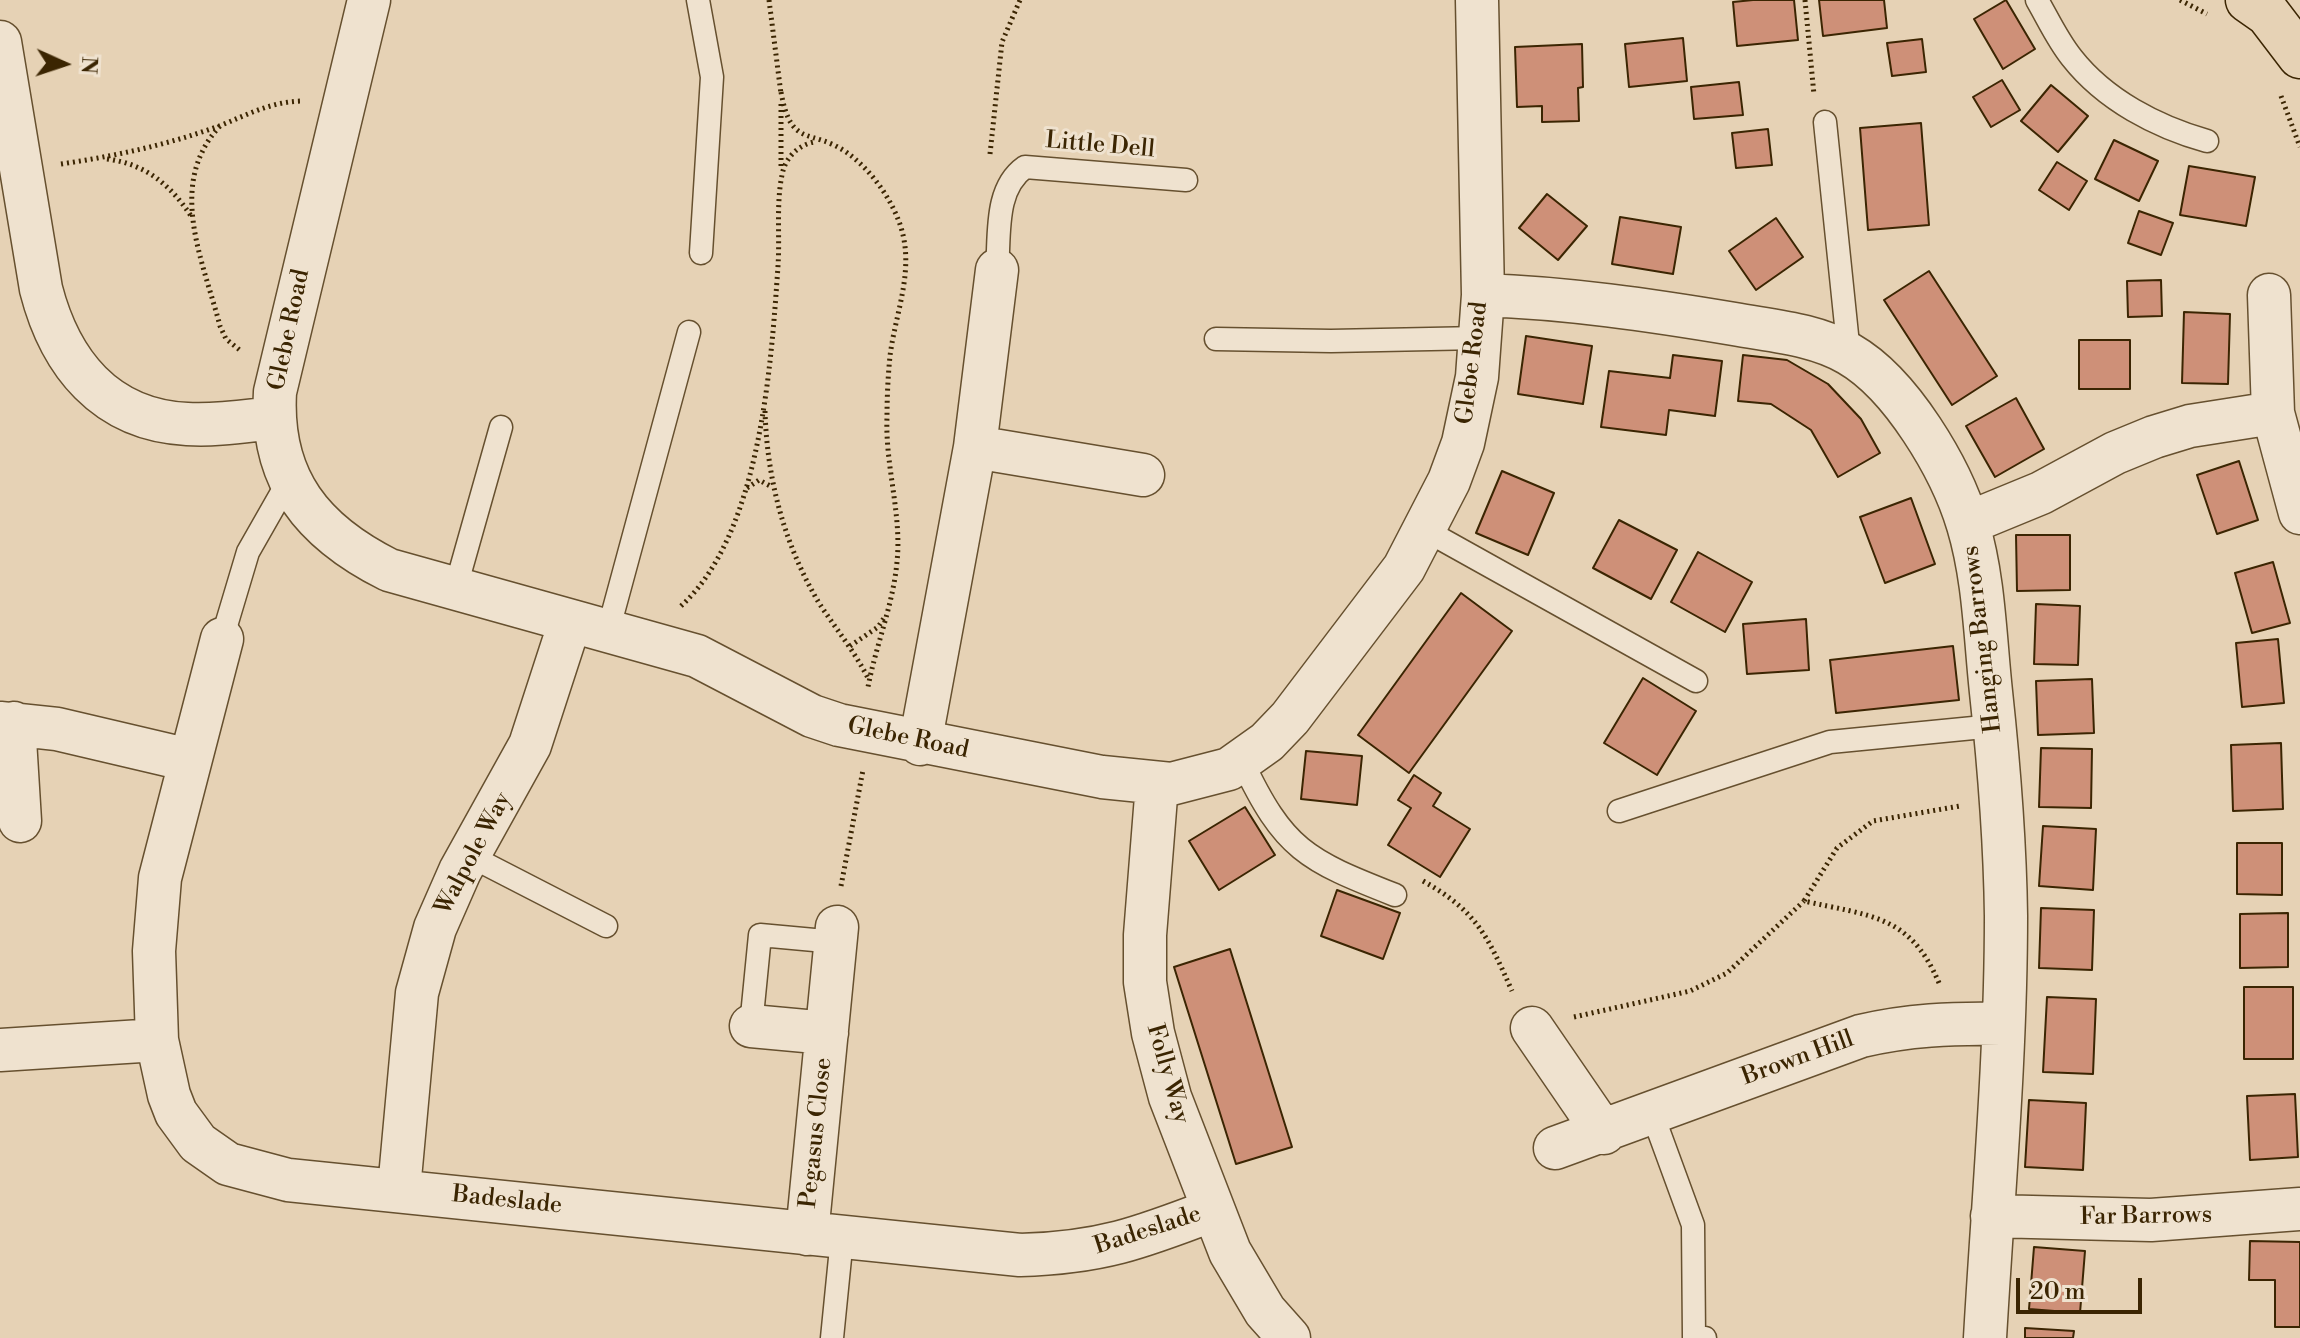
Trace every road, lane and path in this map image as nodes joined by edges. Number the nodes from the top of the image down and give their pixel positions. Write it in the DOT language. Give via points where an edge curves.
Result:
graph roads {
  1 [pos="369,0"];
  2 [pos="698,0"];
  3 [pos="769,0"];
  4 [pos="1020,0"];
  5 [pos="1477,0"];
  6 [pos="2037,0"];
  7 [pos="2248,0"];
  8 [pos="0,42"];
  9 [pos="2300,56"];
  10 [pos="781,92"];
  11 [pos="341,107"];
  12 [pos="1825,122"];
  13 [pos="221,125"];
  14 [pos="2207,141"];
  15 [pos="817,142"];
  16 [pos="989,157"];
  17 [pos="103,158"];
  18 [pos="59,164"];
  19 [pos="781,176"];
  20 [pos="1186,180"];
  21 [pos="191,217"];
  22 [pos="701,253"];
  23 [pos="997,270"];
  24 [pos="1483,295"];
  25 [pos="2269,295"];
  26 [pos="689,332"];
  27 [pos="1480,338"];
  28 [pos="1216,339"];
  29 [pos="1849,354"];
  30 [pos="280,363"];
  31 [pos="765,398"];
  32 [pos="2273,413"];
  33 [pos="273,418"];
  34 [pos="501,427"];
  35 [pos="975,447"];
  36 [pos="1143,475"];
  37 [pos="289,480"];
  38 [pos="744,491"];
  39 [pos="774,492"];
  40 [pos="2300,513"];
  41 [pos="1968,523"];
  42 [pos="1425,530"];
  43 [pos="455,590"];
  44 [pos="887,614"];
  45 [pos="589,626"];
  46 [pos="222,639"];
  47 [pos="658,643"];
  48 [pos="850,646"];
  49 [pos="869,680"];
  50 [pos="1696,681"];
  51 [pos="866,696"];
  52 [pos="7,723"];
  53 [pos="1994,726"];
  54 [pos="920,744"];
  55 [pos="189,760"];
  56 [pos="1242,761"];
  57 [pos="864,765"];
  58 [pos="1157,784"];
  59 [pos="2001,799"];
  60 [pos="1619,811"];
  61 [pos="20,821"];
  62 [pos="470,856"];
  63 [pos="1395,895"];
  64 [pos="1804,901"];
  65 [pos="606,926"];
  66 [pos="836,935"];
  67 [pos="1945,1022"];
  68 [pos="2001,1024"];
  69 [pos="751,1026"];
  70 [pos="1532,1028"];
  71 [pos="827,1033"];
  72 [pos="157,1040"];
  73 [pos="0,1050"];
  74 [pos="1652,1113"];
  75 [pos="1604,1133"];
  76 [pos="1555,1148"];
  77 [pos="399,1189"];
  78 [pos="2300,1209"];
  79 [pos="1213,1210"];
  80 [pos="1992,1216"];
  81 [pos="824,1236"];
  82 [pos="832,1338"];
  83 [pos="1289,1338"];
  84 [pos="1705,1338"];
  85 [pos="1985,1338"];
  1 -- 11 [label="street, Glebe Road"];
  2 -- 22 [label="lane" via="712,77"];
  3 -- 10 [label="path"];
  4 -- 16 [label="path" via="1002,42"];
  5 -- 24 [label="street, Glebe Road"];
  6 -- 14 [label="lane" via="2072,58 2105,90 2144,117"];
  7 -- 9 [label="main road" via="2268,14"];
  8 -- 33 [label="street" via="41,289 51,327 73,367 121,405 162,421 202,424"];
  10 -- 15 [label="path" via="790,121"];
  10 -- 19 [label="path"];
  11 -- 13 [label="path" via="277,103"];
  11 -- 30 [label="street, Glebe Road"];
  12 -- 29 [label="lane"];
  13 -- 17 [label="path"];
  13 -- 21 [label="path" via="200,154 191,182"];
  15 -- 19 [label="path" via="793,153"];
  15 -- 44 [label="path" via="845,151 874,178 898,218 908,256 888,388 886,442 897,559"];
  17 -- 18 [label="path"];
  17 -- 21 [label="path" via="149,171"];
  19 -- 31 [label="path"];
  20 -- 23 [label="lane, Little Dell" via="1025,167 1012,176 1004,193"];
  21 -- 30 [label="path" via="226,339 244,353"];
  23 -- 35 [label="street"];
  24 -- 27 [label="street, Glebe Road"];
  24 -- 29 [label="street, Hanging Barrows" via="1566,299 1679,315 1792,334"];
  25 -- 32 [label="street"];
  26 -- 45 [label="lane"];
  27 -- 28 [label="lane"];
  27 -- 42 [label="street, Glebe Road" via="1463,443"];
  29 -- 41 [label="street, Hanging Barrows" via="1874,373 1921,431 1947,473"];
  30 -- 33 [label="street, Glebe Road"];
  31 -- 38 [label="path"];
  31 -- 39 [label="path"];
  32 -- 40 [label="street"];
  32 -- 41 [label="street" via="2154,437"];
  33 -- 37 [label="street, Glebe Road"];
  34 -- 43 [label="lane"];
  35 -- 36 [label="street"];
  35 -- 54 [label="street"];
  37 -- 43 [label="street, Glebe Road" via="324,529 360,556"];
  37 -- 46 [label="lane" via="248,552"];
  38 -- 39 [label="path" via="759,480"];
  38 -- 47 [label="path" via="712,569 667,620"];
  39 -- 48 [label="path" via="808,584"];
  41 -- 53 [label="street, Hanging Barrows" via="1980,578"];
  42 -- 50 [label="lane"];
  42 -- 56 [label="street, Glebe Road" via="1383,597 1290,718"];
  43 -- 45 [label="street, Glebe Road"];
  44 -- 48 [label="path"];
  44 -- 49 [label="path"];
  45 -- 47 [label="street, Glebe Road"];
  45 -- 62 [label="street, Walpole Way"];
  46 -- 55 [label="street, Badeslade"];
  47 -- 54 [label="street, Glebe Road" via="708,661 812,716"];
  48 -- 49 [label="path"];
  49 -- 51 [label="path"];
  52 -- 55 [label="street"];
  52 -- 61 [label="street"];
  53 -- 59 [label="street, Hanging Barrows"];
  53 -- 60 [label="lane" via="1830,742"];
  54 -- 58 [label="street, Glebe Road"];
  55 -- 72 [label="street, Badeslade" via="165,849 156,912"];
  56 -- 58 [label="street, Glebe Road" via="1205,778"];
  56 -- 63 [label="lane" via="1284,836 1343,875"];
  57 -- 66 [label="path"];
  58 -- 79 [label="street, Folly Way" via="1145,982 1161,1067"];
  59 -- 64 [label="path" via="1873,821 1837,848"];
  59 -- 68 [label="street, Hanging Barrows" via="2006,918"];
  62 -- 65 [label="lane"];
  62 -- 77 [label="street, Walpole Way" via="435,928 417,993"];
  64 -- 67 [label="path" via="1885,920 1925,951 1947,1002"];
  64 -- 70 [label="path" via="1727,973 1690,991"];
  66 -- 69 [label="lane" via="760,935"];
  66 -- 71 [label="street, Pegasus Close"];
  67 -- 68 [label="street, Brown Hill"];
  67 -- 74 [label="street, Brown Hill" via="1861,1036"];
  68 -- 80 [label="street, Hanging Barrows"];
  69 -- 71 [label="street, Pegasus Close"];
  70 -- 75 [label="street"];
  71 -- 81 [label="street, Pegasus Close"];
  72 -- 73 [label="street"];
  72 -- 77 [label="street, Badeslade" via="176,1113 198,1143 228,1164 288,1180"];
  74 -- 75 [label="street, Brown Hill"];
  74 -- 84 [label="lane" via="1693,1225 1694,1337"];
  75 -- 76 [label="street, Brown Hill"];
  77 -- 81 [label="street, Badeslade"];
  78 -- 80 [label="street, Far Barrows" via="2151,1220"];
  79 -- 81 [label="street, Badeslade" via="1119,1244 1064,1254 977,1252"];
  79 -- 83 [label="street, Folly Way" via="1244,1277"];
  80 -- 85 [label="street, Hanging Barrows"];
  81 -- 82 [label="lane"];
}
